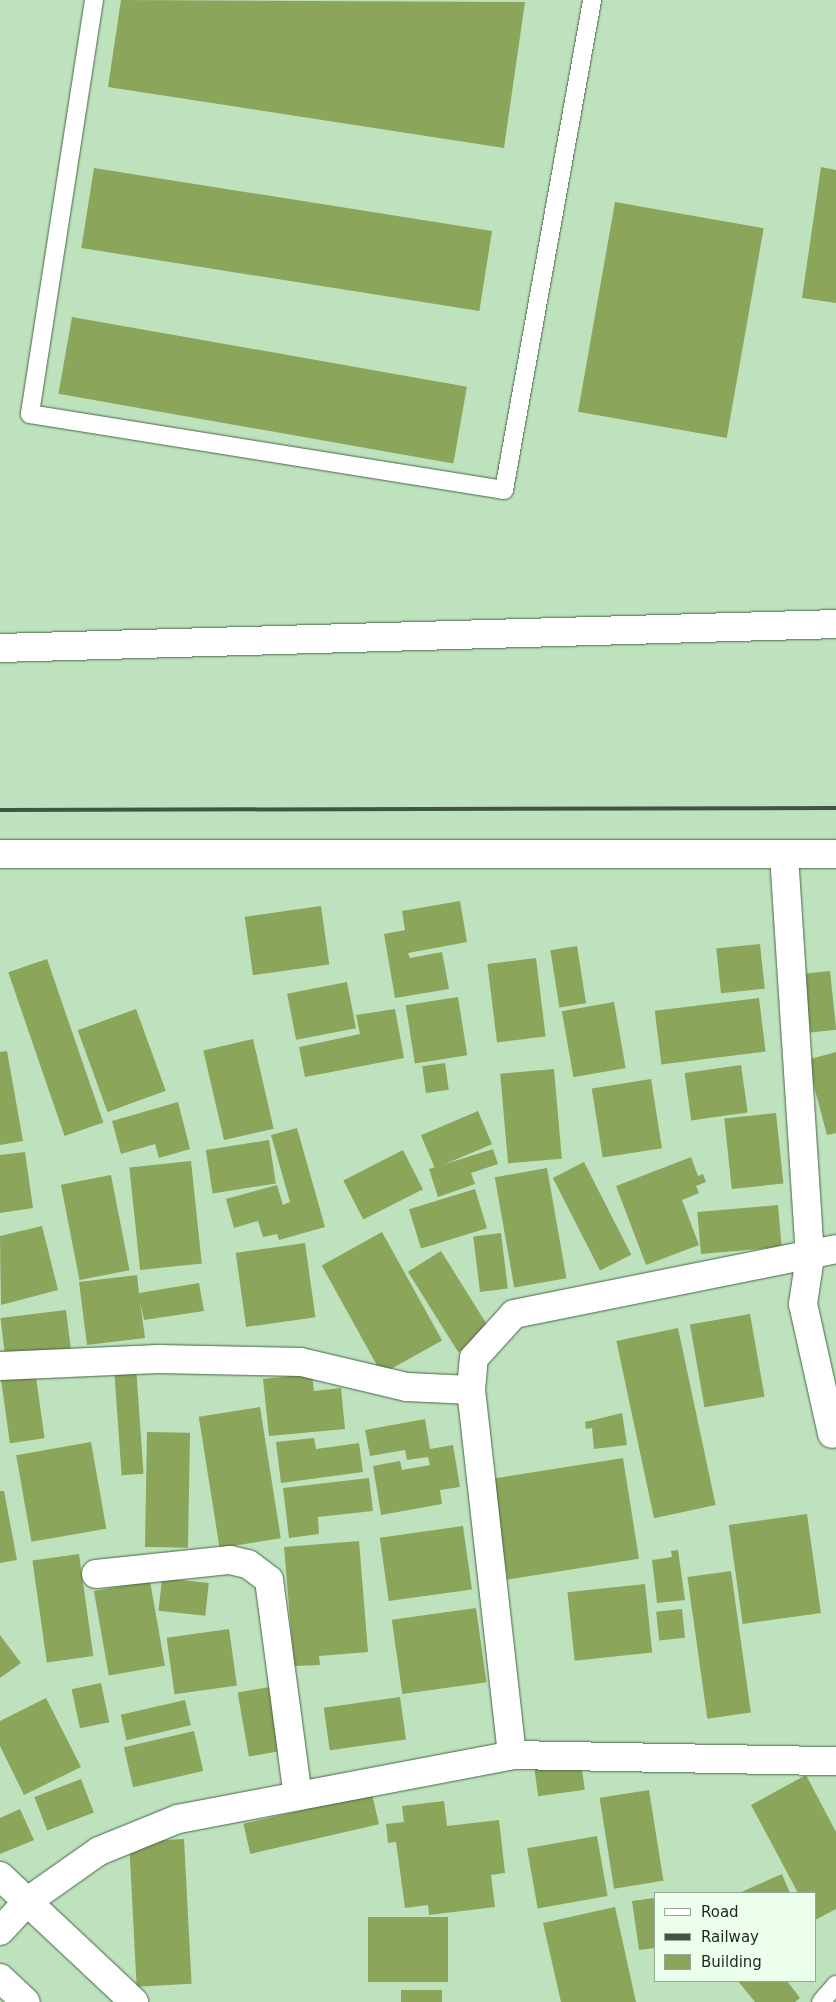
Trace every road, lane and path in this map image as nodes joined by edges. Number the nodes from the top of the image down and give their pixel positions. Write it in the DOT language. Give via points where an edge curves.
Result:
graph roads {
  1 [pos="94,0"];
  2 [pos="592,0"];
  3 [pos="836,624"];
  4 [pos="0,648"];
  5 [pos="0,854"];
  6 [pos="836,854"];
  7 [pos="784,855"];
  8 [pos="836,1249"];
  9 [pos="810,1256"];
  10 [pos="0,1366"];
  11 [pos="471,1390"];
  12 [pos="832,1434"];
  13 [pos="96,1574"];
  14 [pos="512,1755"];
  15 [pos="836,1761"];
  16 [pos="298,1796"];
  17 [pos="0,1876"];
  18 [pos="28,1901"];
  19 [pos="0,1932"];
  20 [pos="0,1978"];
  21 [pos="836,1985"];
  22 [pos="26,2002"];
  23 [pos="134,2002"];
  24 [pos="821,2002"];
  1 -- 2 [label="lane" via="30,414 504,490"];
  3 -- 4 [label="street"];
  5 -- 7 [label="street"];
  6 -- 7 [label="street"];
  7 -- 9 [label="street"];
  8 -- 9 [label="street"];
  9 -- 11 [label="street" via="514,1314 474,1358"];
  9 -- 12 [label="street" via="803,1304"];
  10 -- 11 [label="street" via="158,1359 301,1362 407,1388"];
  11 -- 14 [label="street"];
  13 -- 16 [label="street" via="230,1560 248,1564 269,1580"];
  14 -- 15 [label="street"];
  14 -- 16 [label="street"];
  16 -- 18 [label="street" via="178,1819 98,1851"];
  17 -- 18 [label="street"];
  18 -- 19 [label="street"];
  18 -- 23 [label="street"];
  20 -- 22 [label="street"];
  21 -- 24 [label="lane"];
}
